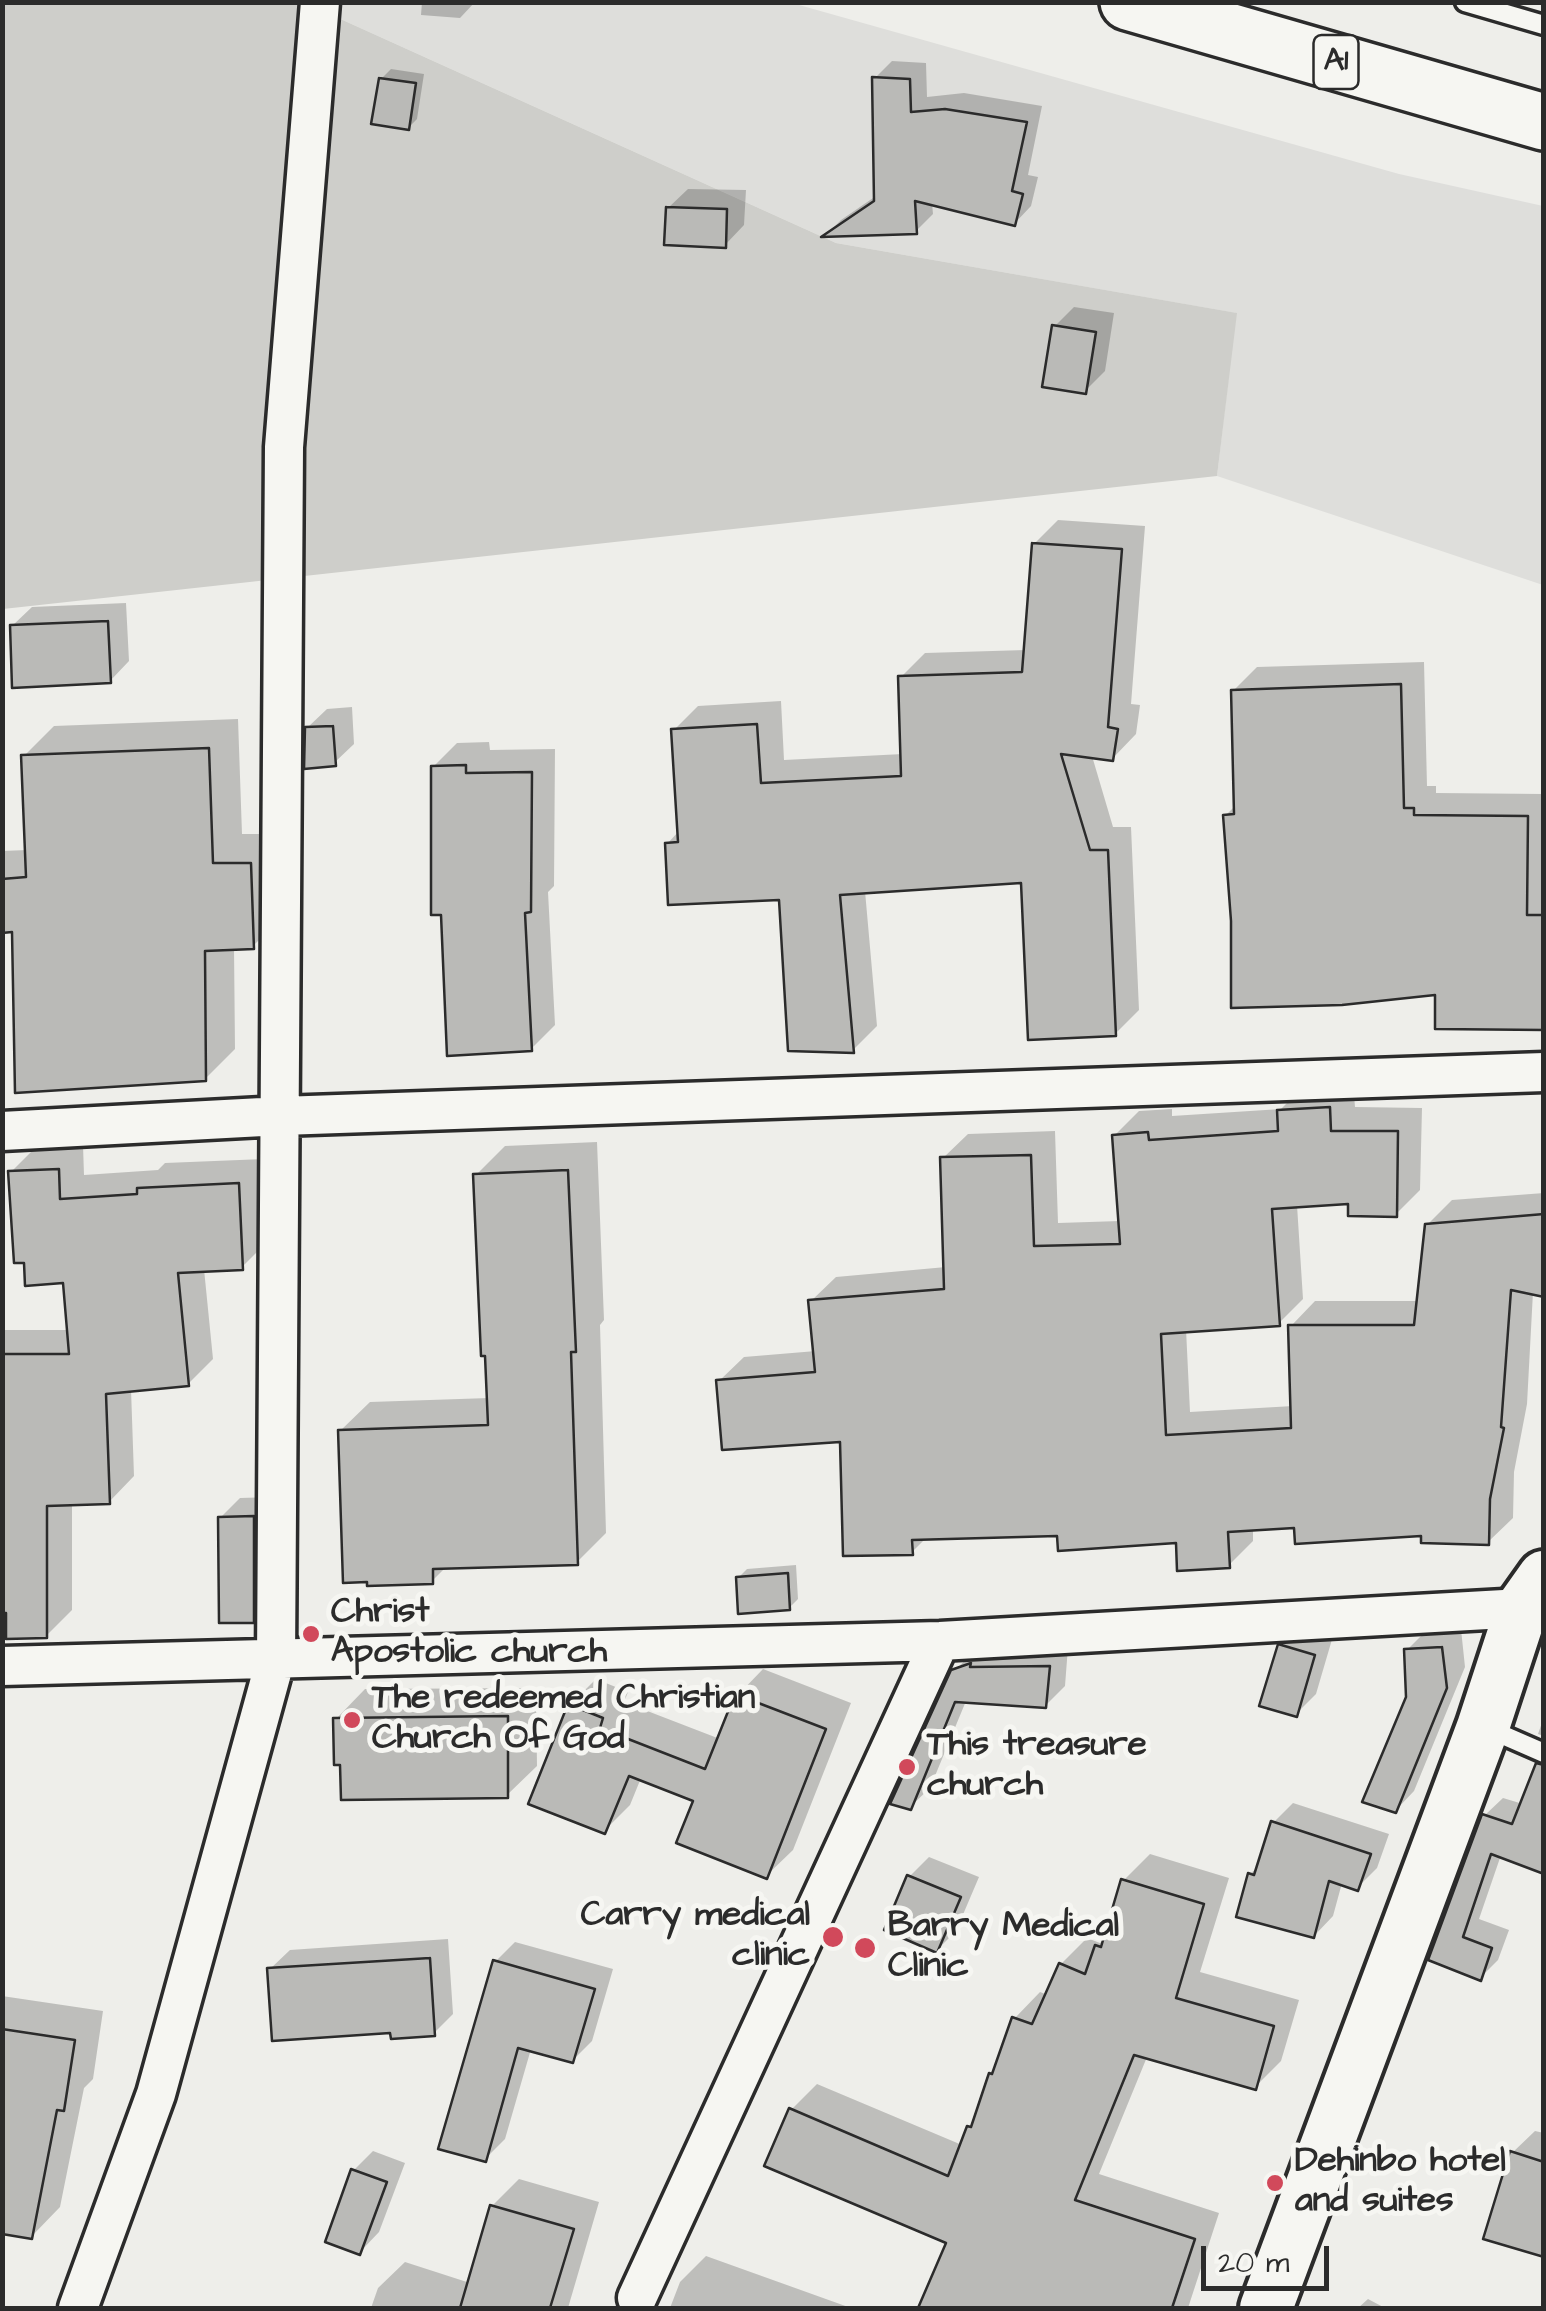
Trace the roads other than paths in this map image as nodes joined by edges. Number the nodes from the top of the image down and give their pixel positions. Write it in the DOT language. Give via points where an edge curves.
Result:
graph roads {
  1 [pos="320,2"];
  2 [pos="1128,2"];
  3 [pos="1465,2"];
  4 [pos="1544,25"];
  5 [pos="1544,122"];
  6 [pos="1544,1072"];
  7 [pos="280,1116"];
  8 [pos="2,1131"];
  9 [pos="1533,1593"];
  10 [pos="940,1641"];
  11 [pos="276,1658"];
  12 [pos="2,1666"];
  13 [pos="1482,1726"];
  14 [pos="1544,1753"];
  15 [pos="637,2298"];
  16 [pos="78,2308"];
  17 [pos="1266,2308"];
  1 -- 7 [label="street" via="284,447"];
  2 -- 5 [label="highway, A1"];
  3 -- 4 [label="lane"];
  6 -- 7 [label="street"];
  7 -- 8 [label="street"];
  7 -- 11 [label="street"];
  9 -- 10 [label="street"];
  9 -- 13 [label="street"];
  10 -- 11 [label="street"];
  10 -- 15 [label="street"];
  11 -- 12 [label="street"];
  11 -- 16 [label="street" via="156,2094"];
  13 -- 14 [label="lane"];
  13 -- 17 [label="street"];
}
